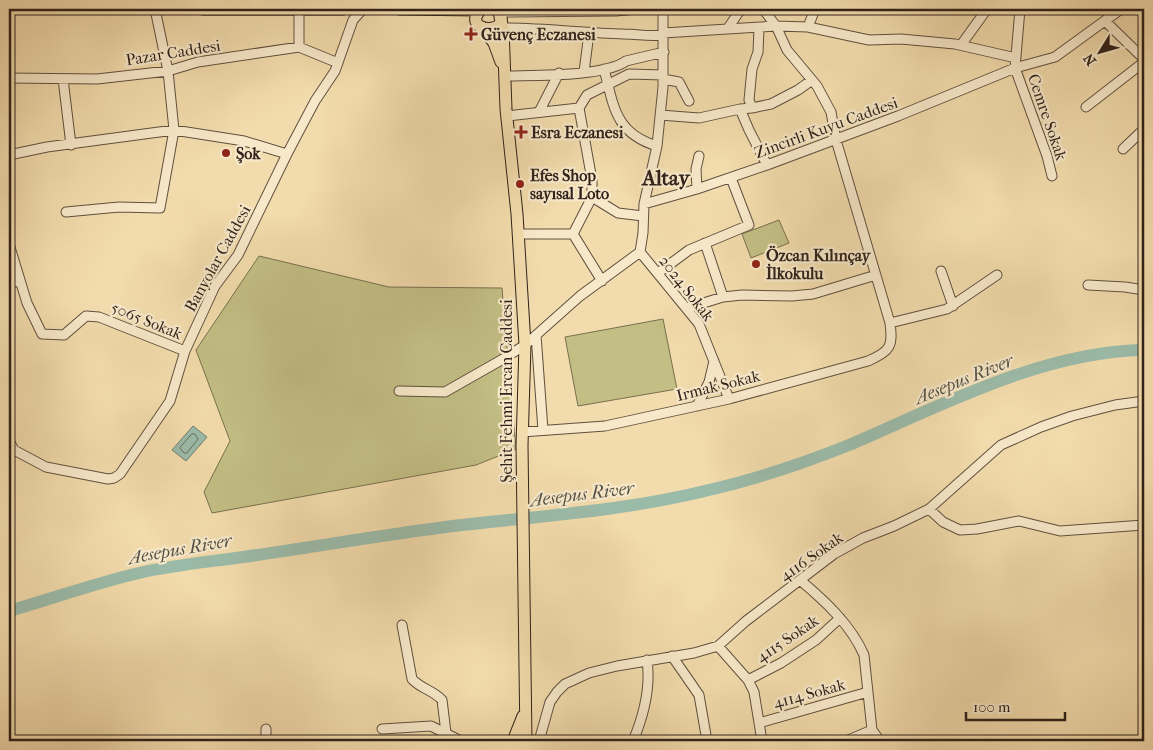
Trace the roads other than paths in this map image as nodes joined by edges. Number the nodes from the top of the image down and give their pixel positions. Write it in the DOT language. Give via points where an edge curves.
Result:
graph roads {
  1 [pos="155,9"];
  2 [pos="203,9"];
  3 [pos="299,9"];
  4 [pos="343,9"];
  5 [pos="363,9"];
  6 [pos="399,9"];
  7 [pos="453,9"];
  8 [pos="636,9"];
  9 [pos="741,9"];
  10 [pos="763,9"];
  11 [pos="815,9"];
  12 [pos="987,9"];
  13 [pos="1020,9"];
  14 [pos="1121,9"];
  15 [pos="617,10"];
  16 [pos="663,10"];
  17 [pos="480,17"];
  18 [pos="499,17"];
  19 [pos="1106,21"];
  20 [pos="776,26"];
  21 [pos="808,27"];
  22 [pos="728,28"];
  23 [pos="759,28"];
  24 [pos="589,33"];
  25 [pos="663,34"];
  26 [pos="961,46"];
  27 [pos="299,47"];
  28 [pos="664,52"];
  29 [pos="1016,58"];
  30 [pos="1144,61"];
  31 [pos="338,63"];
  32 [pos="1015,68"];
  33 [pos="604,69"];
  34 [pos="168,71"];
  35 [pos="584,72"];
  36 [pos="559,73"];
  37 [pos="505,76"];
  38 [pos="663,77"];
  39 [pos="9,78"];
  40 [pos="63,80"];
  41 [pos="812,80"];
  42 [pos="608,85"];
  43 [pos="689,101"];
  44 [pos="1086,107"];
  45 [pos="579,108"];
  46 [pos="740,108"];
  47 [pos="752,108"];
  48 [pos="539,112"];
  49 [pos="660,115"];
  50 [pos="507,116"];
  51 [pos="1144,129"];
  52 [pos="174,130"];
  53 [pos="836,140"];
  54 [pos="71,144"];
  55 [pos="656,146"];
  56 [pos="1122,149"];
  57 [pos="286,154"];
  58 [pos="9,155"];
  59 [pos="699,156"];
  60 [pos="768,165"];
  61 [pos="1052,176"];
  62 [pos="731,178"];
  63 [pos="697,189"];
  64 [pos="592,197"];
  65 [pos="644,204"];
  66 [pos="66,212"];
  67 [pos="643,216"];
  68 [pos="518,234"];
  69 [pos="573,234"];
  70 [pos="705,243"];
  71 [pos="9,244"];
  72 [pos="640,252"];
  73 [pos="941,271"];
  74 [pos="658,273"];
  75 [pos="876,275"];
  76 [pos="997,276"];
  77 [pos="20,280"];
  78 [pos="602,281"];
  79 [pos="9,283"];
  80 [pos="1088,285"];
  81 [pos="1144,290"];
  82 [pos="723,297"];
  83 [pos="953,306"];
  84 [pos="687,308"];
  85 [pos="890,323"];
  86 [pos="536,335"];
  87 [pos="524,344"];
  88 [pos="185,351"];
  89 [pos="714,362"];
  90 [pos="399,391"];
  91 [pos="730,399"];
  92 [pos="1144,401"];
  93 [pos="697,406"];
  94 [pos="543,430"];
  95 [pos="522,432"];
  96 [pos="9,441"];
  97 [pos="929,508"];
  98 [pos="1144,525"];
  99 [pos="800,580"];
  100 [pos="840,618"];
  101 [pos="402,625"];
  102 [pos="718,646"];
  103 [pos="672,656"];
  104 [pos="647,660"];
  105 [pos="748,680"];
  106 [pos="868,692"];
  107 [pos="526,707"];
  108 [pos="759,722"];
  109 [pos="266,728"];
  110 [pos="382,729"];
  111 [pos="872,730"];
  112 [pos="446,737"];
  113 [pos="266,741"];
  114 [pos="461,741"];
  115 [pos="514,741"];
  116 [pos="526,741"];
  117 [pos="540,741"];
  118 [pos="633,741"];
  119 [pos="707,741"];
  120 [pos="762,741"];
  121 [pos="846,741"];
  122 [pos="880,741"];
  1 -- 34 [label="street"];
  2 -- 3 [label="main road"];
  3 -- 4 [label="main road"];
  3 -- 27 [label="street"];
  5 -- 31 [label="street, Banyolar Caddesi" via="353,20"];
  6 -- 7 [label="main road"];
  7 -- 17 [label="main road"];
  8 -- 15 [label="street"];
  9 -- 22 [label="street"];
  10 -- 20 [label="street, Irmak Sokak"];
  11 -- 21 [label="street"];
  12 -- 26 [label="street"];
  13 -- 29 [label="street"];
  14 -- 19 [label="street, Zincirli Kuyu Caddesi"];
  15 -- 18 [label="street"];
  16 -- 25 [label="street"];
  17 -- 18 [label="main road" via="485,29 499,23"];
  17 -- 37 [label="main road, Şehit Fehmi Ercan Caddesi" via="494,43"];
  18 -- 24 [label="street" via="541,28"];
  18 -- 37 [label="main road, Şehit Fehmi Ercan Caddesi"];
  19 -- 30 [label="street"];
  19 -- 32 [label="street, Zincirli Kuyu Caddesi" via="1055,57"];
  20 -- 21 [label="street"];
  20 -- 23 [label="street"];
  20 -- 41 [label="street, Irmak Sokak" via="787,50"];
  21 -- 26 [label="street" via="868,40 901,39"];
  22 -- 23 [label="street"];
  22 -- 25 [label="street"];
  23 -- 47 [label="street" via="749,100"];
  24 -- 25 [label="street"];
  24 -- 35 [label="street"];
  25 -- 28 [label="street"];
  26 -- 29 [label="street"];
  27 -- 31 [label="street"];
  27 -- 34 [label="street, Pazar Caddesi" via="198,62"];
  28 -- 33 [label="street"];
  28 -- 38 [label="street"];
  29 -- 32 [label="street"];
  30 -- 44 [label="street"];
  31 -- 57 [label="street, Banyolar Caddesi"];
  32 -- 53 [label="street, Zincirli Kuyu Caddesi"];
  32 -- 61 [label="street, Cemre Sokak"];
  33 -- 35 [label="street"];
  33 -- 42 [label="street"];
  34 -- 40 [label="street, Pazar Caddesi"];
  34 -- 52 [label="street"];
  35 -- 36 [label="street"];
  36 -- 37 [label="street"];
  36 -- 48 [label="street"];
  37 -- 50 [label="main road, Şehit Fehmi Ercan Caddesi"];
  38 -- 42 [label="street" via="629,74"];
  38 -- 43 [label="street" via="679,82"];
  38 -- 49 [label="street"];
  39 -- 40 [label="street, Pazar Caddesi"];
  40 -- 54 [label="street"];
  41 -- 47 [label="street" via="771,104"];
  41 -- 53 [label="street, Irmak Sokak" via="831,112"];
  42 -- 45 [label="street" via="588,94"];
  42 -- 55 [label="street" via="622,125 640,140"];
  45 -- 48 [label="street"];
  45 -- 64 [label="street"];
  46 -- 47 [label="street"];
  46 -- 49 [label="street" via="699,118"];
  46 -- 60 [label="street"];
  48 -- 50 [label="street"];
  49 -- 55 [label="street"];
  50 -- 68 [label="main road, Şehit Fehmi Ercan Caddesi"];
  51 -- 56 [label="street"];
  52 -- 54 [label="street"];
  52 -- 57 [label="street" via="229,138"];
  52 -- 66 [label="street" via="160,208 119,207"];
  53 -- 60 [label="street, Zincirli Kuyu Caddesi"];
  53 -- 75 [label="street, Irmak Sokak"];
  54 -- 58 [label="street"];
  55 -- 65 [label="street"];
  57 -- 88 [label="street, Banyolar Caddesi" via="238,255 215,286"];
  59 -- 63 [label="street"];
  60 -- 62 [label="street, Zincirli Kuyu Caddesi"];
  62 -- 63 [label="street, Zincirli Kuyu Caddesi"];
  62 -- 70 [label="street" via="749,225"];
  63 -- 65 [label="street, Zincirli Kuyu Caddesi"];
  64 -- 67 [label="street" via="618,213"];
  64 -- 69 [label="street"];
  65 -- 67 [label="street"];
  67 -- 72 [label="street"];
  68 -- 69 [label="street"];
  68 -- 87 [label="main road, Şehit Fehmi Ercan Caddesi"];
  69 -- 78 [label="street"];
  70 -- 74 [label="street" via="689,250"];
  70 -- 82 [label="street"];
  71 -- 77 [label="street"];
  72 -- 74 [label="street, 2024 Sokak"];
  72 -- 78 [label="street"];
  73 -- 83 [label="street"];
  74 -- 84 [label="street, 2024 Sokak"];
  75 -- 82 [label="street" via="813,294"];
  75 -- 85 [label="street, Irmak Sokak"];
  76 -- 83 [label="street"];
  77 -- 79 [label="street"];
  77 -- 88 [label="street, 5065 Sokak" via="42,334 64,334 86,316 100,317"];
  78 -- 86 [label="street"];
  80 -- 81 [label="street"];
  82 -- 84 [label="street"];
  83 -- 85 [label="street"];
  84 -- 89 [label="street, 2024 Sokak" via="699,324"];
  85 -- 91 [label="street, Irmak Sokak" via="892,342 879,356"];
  86 -- 87 [label="street"];
  86 -- 94 [label="street"];
  87 -- 90 [label="street" via="445,392"];
  87 -- 95 [label="main road, Şehit Fehmi Ercan Caddesi"];
  88 -- 96 [label="street, Banyolar Caddesi" via="170,401 114,478 46,467 14,450"];
  89 -- 91 [label="street, 2024 Sokak"];
  89 -- 93 [label="street" via="709,382"];
  91 -- 93 [label="street, Irmak Sokak"];
  92 -- 97 [label="street, 4116 Sokak" via="1072,416 1001,446"];
  93 -- 94 [label="street, Irmak Sokak" via="605,426"];
  94 -- 95 [label="street, Irmak Sokak"];
  95 -- 107 [label="main road, Şehit Fehmi Ercan Caddesi"];
  97 -- 98 [label="street" via="943,522 960,530 1019,522 1060,531"];
  97 -- 99 [label="street, 4116 Sokak" via="834,554"];
  99 -- 100 [label="street"];
  99 -- 102 [label="street, 4116 Sokak"];
  100 -- 105 [label="street, 4115 Sokak" via="816,640"];
  100 -- 106 [label="street" via="864,655"];
  101 -- 112 [label="street" via="412,678 442,700"];
  102 -- 103 [label="street, 4116 Sokak"];
  102 -- 105 [label="street"];
  103 -- 104 [label="street, 4116 Sokak"];
  103 -- 119 [label="street" via="699,695"];
  104 -- 117 [label="street, 4116 Sokak" via="589,674 565,684 550,702"];
  104 -- 118 [label="street" via="646,700"];
  105 -- 108 [label="street" via="754,692"];
  106 -- 108 [label="street, 4114 Sokak"];
  106 -- 111 [label="street"];
  107 -- 115 [label="main road, Şehit Fehmi Ercan Caddesi"];
  107 -- 116 [label="main road, Şehit Fehmi Ercan Caddesi"];
  108 -- 120 [label="street"];
  109 -- 113 [label="street"];
  110 -- 112 [label="street" via="431,726"];
  111 -- 121 [label="street"];
  111 -- 122 [label="street"];
  112 -- 114 [label="street"];
}
